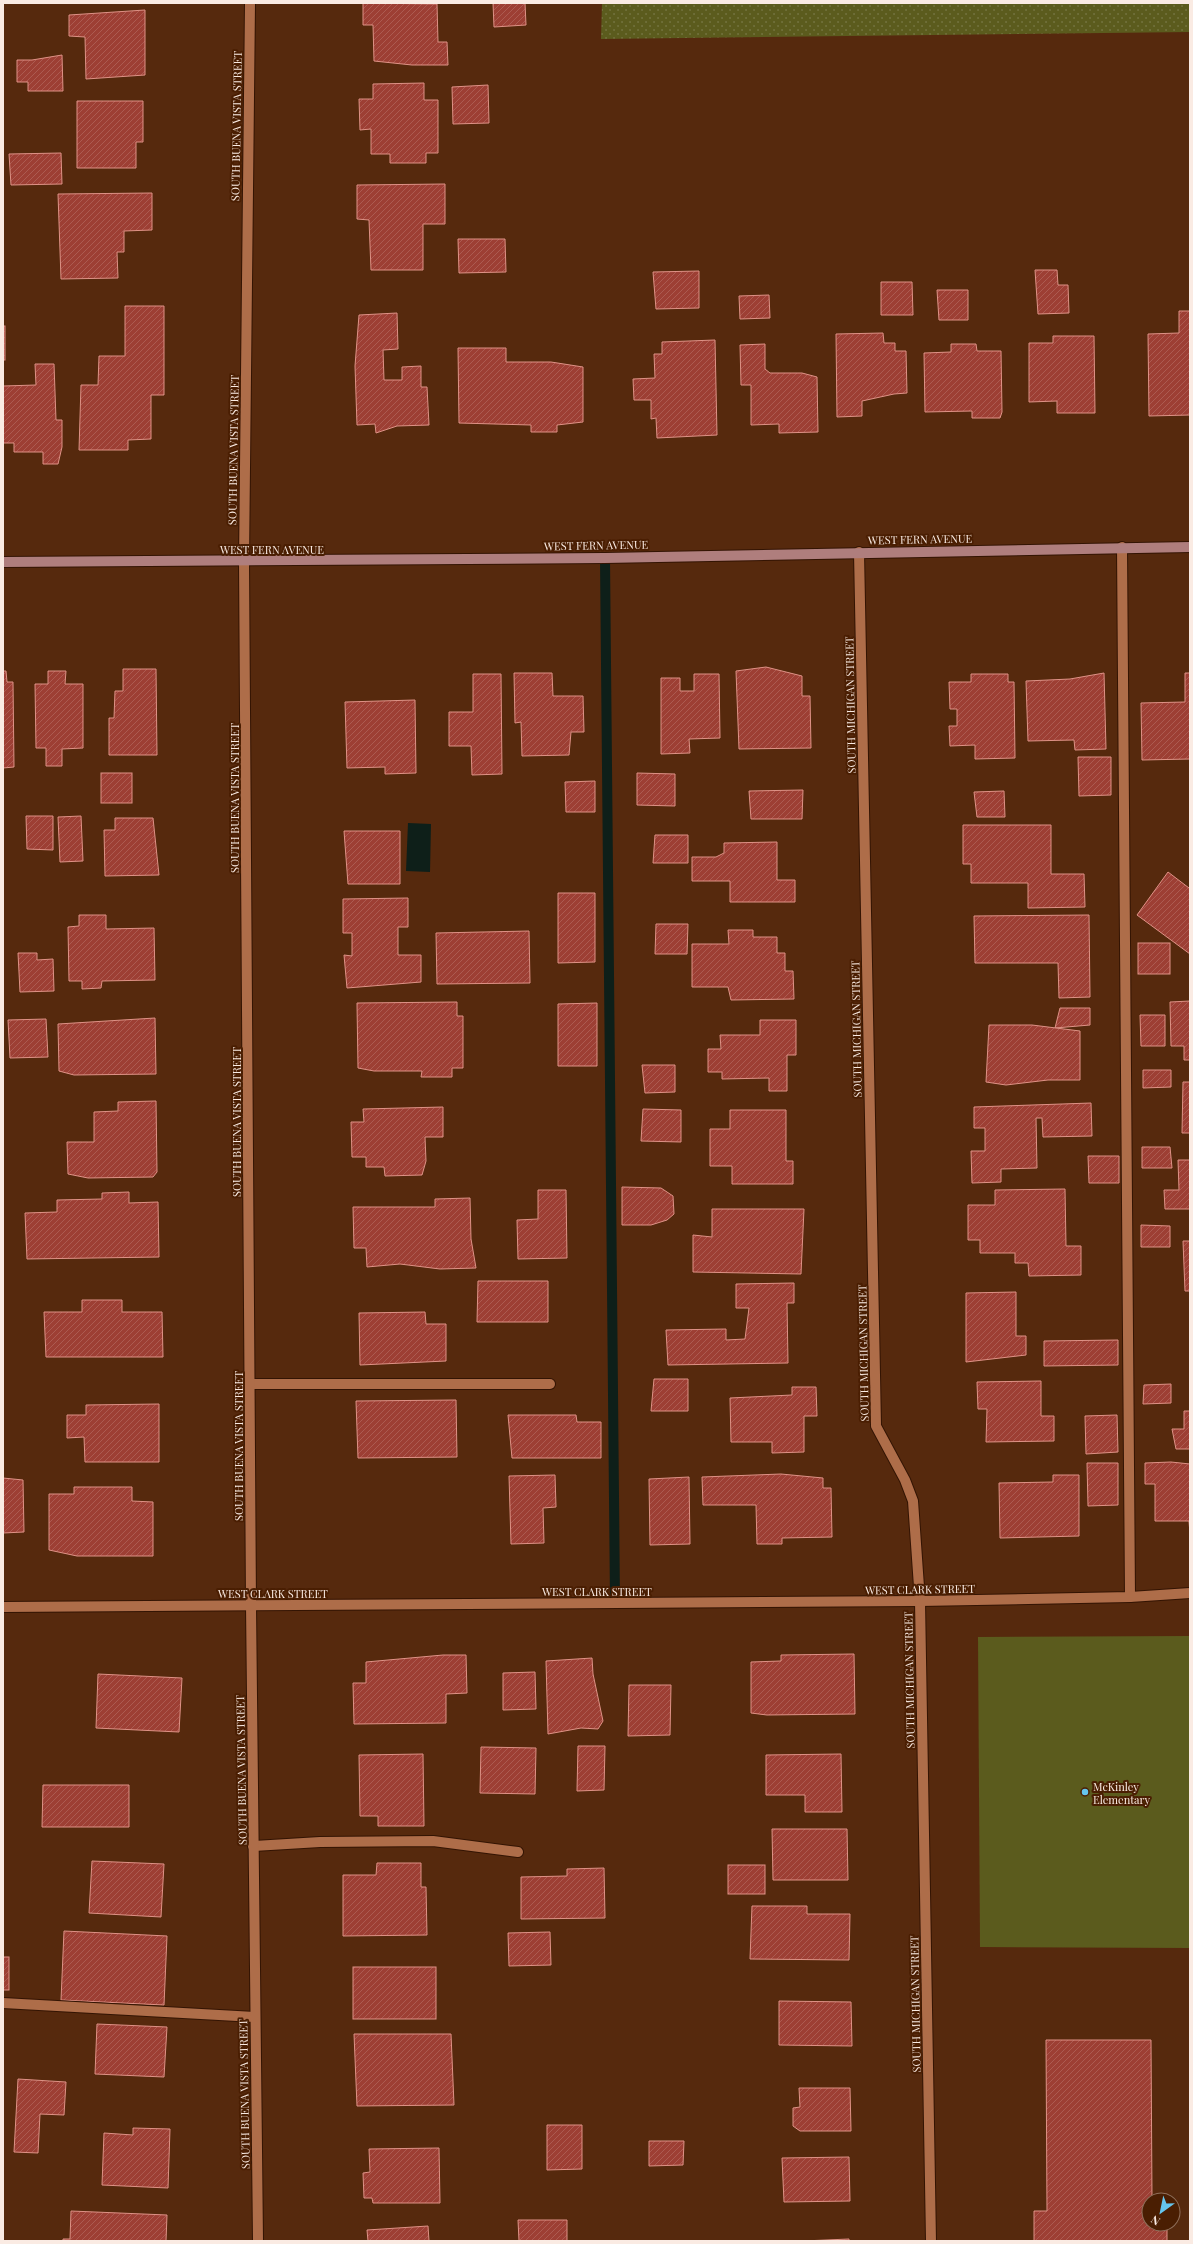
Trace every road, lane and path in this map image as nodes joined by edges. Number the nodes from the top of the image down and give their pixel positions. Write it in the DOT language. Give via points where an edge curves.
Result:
graph roads {
  1 [pos="250,3"];
  2 [pos="1122,547"];
  3 [pos="1190,547"];
  4 [pos="859,552"];
  5 [pos="244,561"];
  6 [pos="3,562"];
  7 [pos="250,1384"];
  8 [pos="550,1384"];
  9 [pos="1190,1594"];
  10 [pos="1130,1597"];
  11 [pos="920,1602"];
  12 [pos="251,1605"];
  13 [pos="3,1606"];
  14 [pos="253,1846"];
  15 [pos="518,1852"];
  16 [pos="3,2003"];
  17 [pos="256,2017"];
  18 [pos="258,2241"];
  19 [pos="931,2241"];
  1 -- 5 [label="street, SOUTH BUENA VISTA STREET"];
  2 -- 3 [label="street, WEST FERN AVENUE"];
  2 -- 4 [label="street, WEST FERN AVENUE"];
  2 -- 10 [label="street"];
  4 -- 5 [label="street, WEST FERN AVENUE" via="606,558"];
  4 -- 11 [label="street, SOUTH MICHIGAN STREET" via="876,1426 905,1480 913,1501"];
  5 -- 6 [label="street, WEST FERN AVENUE"];
  5 -- 7 [label="street, SOUTH BUENA VISTA STREET"];
  7 -- 8 [label="street"];
  7 -- 12 [label="street, SOUTH BUENA VISTA STREET"];
  9 -- 10 [label="street, WEST CLARK STREET"];
  10 -- 11 [label="street, WEST CLARK STREET"];
  11 -- 12 [label="street, WEST CLARK STREET"];
  11 -- 19 [label="street, SOUTH MICHIGAN STREET"];
  12 -- 13 [label="street, WEST CLARK STREET"];
  12 -- 14 [label="street, SOUTH BUENA VISTA STREET"];
  14 -- 15 [label="street" via="320,1842 433,1842"];
  14 -- 17 [label="street, SOUTH BUENA VISTA STREET"];
  16 -- 17 [label="street"];
  17 -- 18 [label="street, SOUTH BUENA VISTA STREET"];
}
